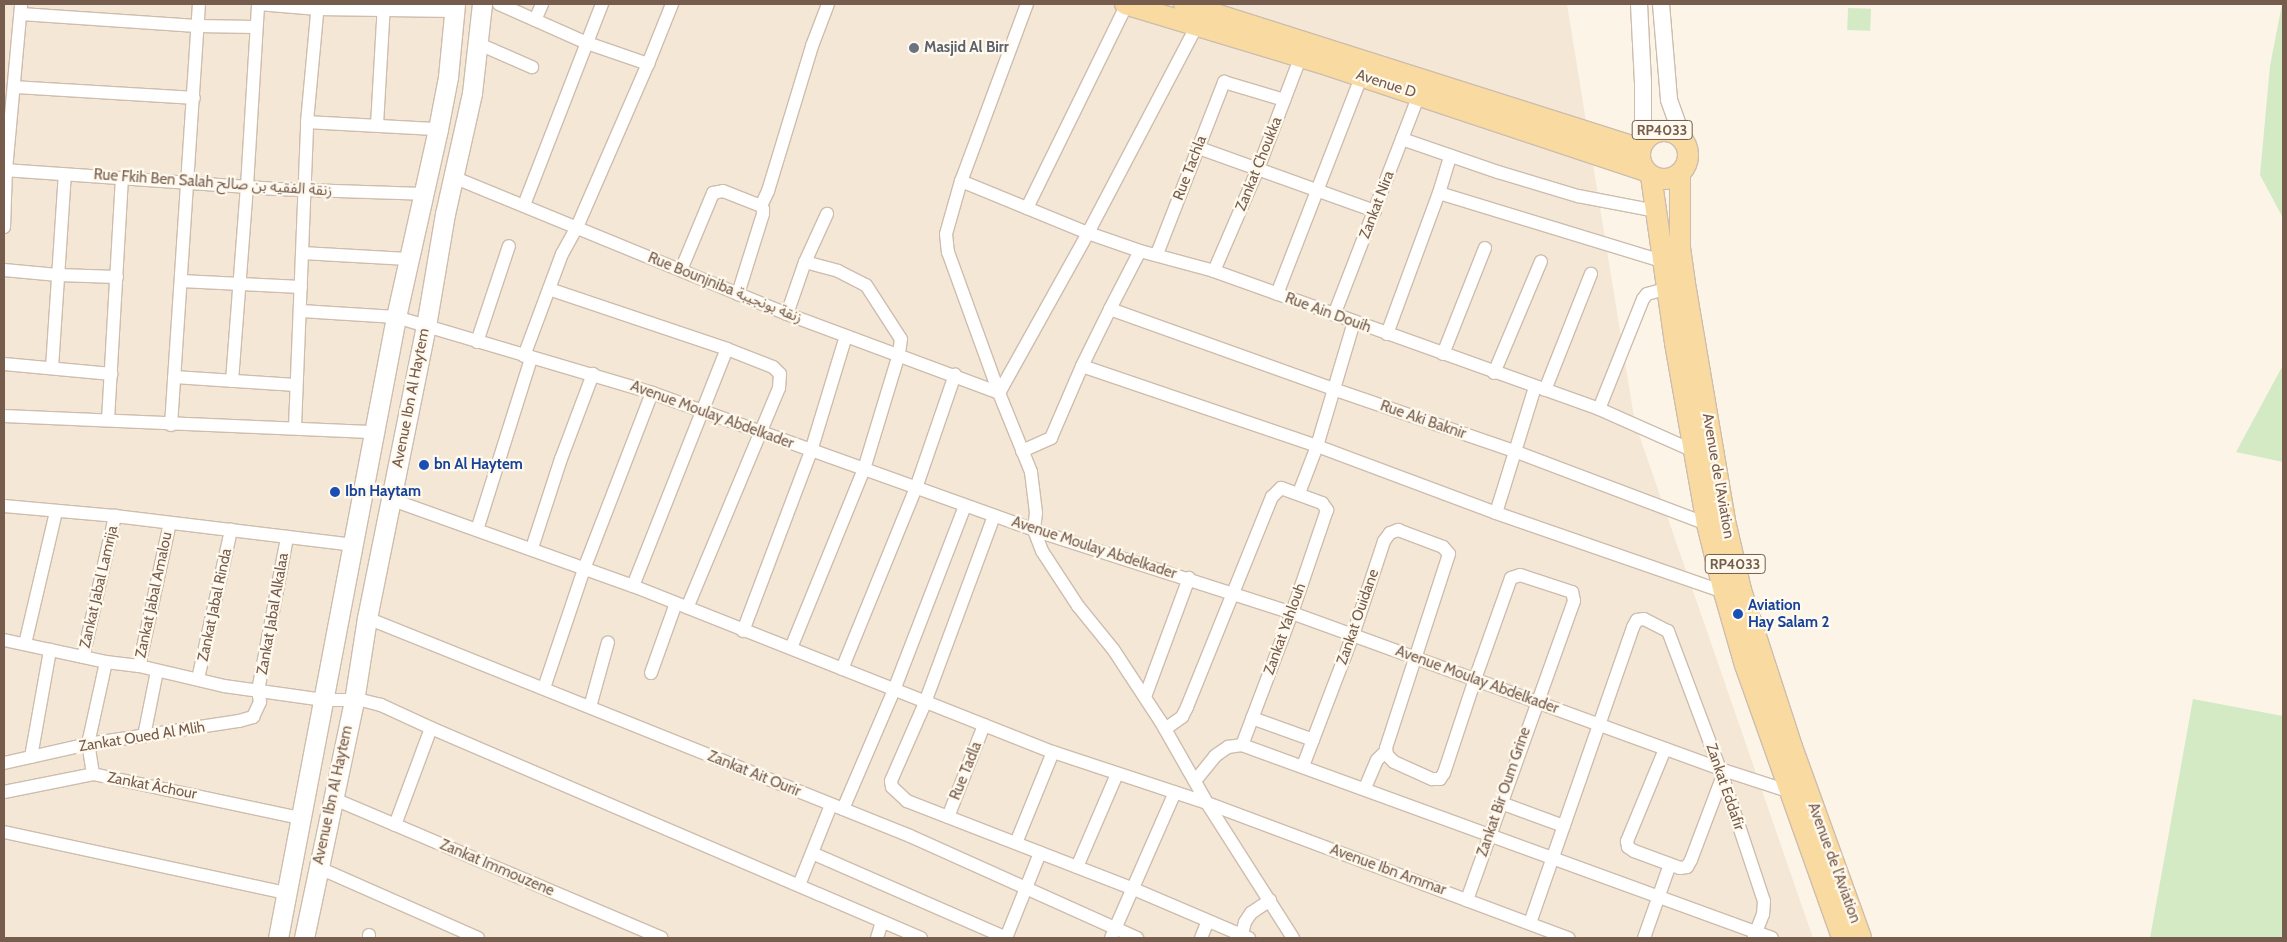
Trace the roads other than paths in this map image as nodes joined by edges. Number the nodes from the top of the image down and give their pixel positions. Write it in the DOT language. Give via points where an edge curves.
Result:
graph roads {
  1 [pos="199,4"];
  2 [pos="258,4"];
  3 [pos="482,4"];
  4 [pos="499,4"];
  5 [pos="542,4"];
  6 [pos="602,4"];
  7 [pos="672,4"];
  8 [pos="828,4"];
  9 [pos="1027,4"];
  10 [pos="1126,4"];
  11 [pos="1184,4"];
  12 [pos="1639,4"];
  13 [pos="1661,4"];
  14 [pos="318,6"];
  15 [pos="384,6"];
  16 [pos="455,7"];
  17 [pos="21,9"];
  18 [pos="536,20"];
  19 [pos="197,26"];
  20 [pos="255,26"];
  21 [pos="1196,26"];
  22 [pos="587,42"];
  23 [pos="479,44"];
  24 [pos="1301,56"];
  25 [pos="648,64"];
  26 [pos="532,67"];
  27 [pos="1361,77"];
  28 [pos="14,87"];
  29 [pos="1419,95"];
  30 [pos="194,98"];
  31 [pos="1284,100"];
  32 [pos="307,122"];
  33 [pos="377,125"];
  34 [pos="438,129"];
  35 [pos="1402,139"];
  36 [pos="1682,139"];
  37 [pos="1641,146"];
  38 [pos="1199,148"];
  39 [pos="1450,156"];
  40 [pos="1258,169"];
  41 [pos="5,170"];
  42 [pos="1648,173"];
  43 [pos="1680,173"];
  44 [pos="65,174"];
  45 [pos="453,177"];
  46 [pos="122,178"];
  47 [pos="187,181"];
  48 [pos="961,181"];
  49 [pos="247,186"];
  50 [pos="304,190"];
  51 [pos="1317,190"];
  52 [pos="1439,193"];
  53 [pos="423,194"];
  54 [pos="524,205"];
  55 [pos="760,206"];
  56 [pos="1027,208"];
  57 [pos="1656,211"];
  58 [pos="1375,212"];
  59 [pos="827,214"];
  60 [pos="4,227"];
  61 [pos="577,227"];
  62 [pos="1088,233"];
  63 [pos="510,246"];
  64 [pos="1485,248"];
  65 [pos="1140,251"];
  66 [pos="302,253"];
  67 [pos="1157,254"];
  68 [pos="408,259"];
  69 [pos="1541,261"];
  70 [pos="1661,261"];
  71 [pos="805,262"];
  72 [pos="4,270"];
  73 [pos="681,270"];
  74 [pos="1214,271"];
  75 [pos="1591,274"];
  76 [pos="58,275"];
  77 [pos="116,277"];
  78 [pos="181,281"];
  79 [pos="241,284"];
  80 [pos="301,287"];
  81 [pos="549,289"];
  82 [pos="1666,289"];
  83 [pos="738,294"];
  84 [pos="1277,294"];
  85 [pos="1110,309"];
  86 [pos="301,312"];
  87 [pos="787,314"];
  88 [pos="1334,315"];
  89 [pos="396,317"];
  90 [pos="1354,322"];
  91 [pos="426,326"];
  92 [pos="1387,334"];
  93 [pos="846,336"];
  94 [pos="477,342"];
  95 [pos="727,349"];
  96 [pos="899,354"];
  97 [pos="1443,354"];
  98 [pos="528,357"];
  99 [pos="4,364"];
  100 [pos="1082,366"];
  101 [pos="52,368"];
  102 [pos="1494,373"];
  103 [pos="112,374"];
  104 [pos="593,374"];
  105 [pos="955,375"];
  106 [pos="174,377"];
  107 [pos="232,381"];
  108 [pos="296,386"];
  109 [pos="1540,388"];
  110 [pos="1333,389"];
  111 [pos="652,393"];
  112 [pos="999,394"];
  113 [pos="1599,409"];
  114 [pos="702,411"];
  115 [pos="4,416"];
  116 [pos="108,420"];
  117 [pos="171,425"];
  118 [pos="295,427"];
  119 [pos="376,432"];
  120 [pos="759,432"];
  121 [pos="1317,446"];
  122 [pos="811,451"];
  123 [pos="1022,451"];
  124 [pos="1514,451"];
  125 [pos="1694,451"];
  126 [pos="864,469"];
  127 [pos="916,488"];
  128 [pos="1299,493"];
  129 [pos="390,499"];
  130 [pos="4,506"];
  131 [pos="965,506"];
  132 [pos="56,512"];
  133 [pos="1496,513"];
  134 [pos="115,516"];
  135 [pos="994,516"];
  136 [pos="170,523"];
  137 [pos="1708,524"];
  138 [pos="231,530"];
  139 [pos="477,530"];
  140 [pos="1034,530"];
  141 [pos="287,537"];
  142 [pos="354,545"];
  143 [pos="532,548"];
  144 [pos="584,569"];
  145 [pos="1189,578"];
  146 [pos="633,586"];
  147 [pos="1724,592"];
  148 [pos="1234,593"];
  149 [pos="681,605"];
  150 [pos="1292,613"];
  151 [pos="367,618"];
  152 [pos="743,631"];
  153 [pos="1353,634"];
  154 [pos="4,640"];
  155 [pos="608,642"];
  156 [pos="25,644"];
  157 [pos="791,648"];
  158 [pos="50,650"];
  159 [pos="83,657"];
  160 [pos="1415,658"];
  161 [pos="106,662"];
  162 [pos="139,666"];
  163 [pos="842,669"];
  164 [pos="157,671"];
  165 [pos="652,673"];
  166 [pos="1475,678"];
  167 [pos="198,679"];
  168 [pos="544,688"];
  169 [pos="894,690"];
  170 [pos="258,691"];
  171 [pos="1144,697"];
  172 [pos="324,700"];
  173 [pos="354,701"];
  174 [pos="1537,701"];
  175 [pos="925,703"];
  176 [pos="590,707"];
  177 [pos="1252,718"];
  178 [pos="984,725"];
  179 [pos="1598,726"];
  180 [pos="431,728"];
  181 [pos="1165,729"];
  182 [pos="144,736"];
  183 [pos="1313,740"];
  184 [pos="88,744"];
  185 [pos="1242,745"];
  186 [pos="1665,749"];
  187 [pos="1386,751"];
  188 [pos="1053,752"];
  189 [pos="32,757"];
  190 [pos="4,763"];
  191 [pos="1303,766"];
  192 [pos="93,774"];
  193 [pos="1117,774"];
  194 [pos="1721,774"];
  195 [pos="1195,782"];
  196 [pos="1365,788"];
  197 [pos="1788,791"];
  198 [pos="4,792"];
  199 [pos="1175,792"];
  200 [pos="332,798"];
  201 [pos="1207,803"];
  202 [pos="1500,803"];
  203 [pos="837,807"];
  204 [pos="948,817"];
  205 [pos="300,818"];
  206 [pos="395,825"];
  207 [pos="1564,826"];
  208 [pos="4,832"];
  209 [pos="1490,834"];
  210 [pos="1016,843"];
  211 [pos="812,853"];
  212 [pos="1040,853"];
  213 [pos="1553,858"];
  214 [pos="1670,864"];
  215 [pos="317,867"];
  216 [pos="1077,867"];
  217 [pos="799,885"];
  218 [pos="1025,888"];
  219 [pos="1134,889"];
  220 [pos="286,893"];
  221 [pos="1659,898"];
  222 [pos="1270,900"];
  223 [pos="1466,900"];
  224 [pos="1208,921"];
  225 [pos="882,922"];
  226 [pos="1530,923"];
  227 [pos="1113,933"];
  228 [pos="1755,935"];
  229 [pos="278,938"];
  230 [pos="304,938"];
  231 [pos="478,938"];
  232 [pos="662,938"];
  233 [pos="877,938"];
  234 [pos="921,938"];
  235 [pos="1006,938"];
  236 [pos="1137,938"];
  237 [pos="1201,938"];
  238 [pos="1244,938"];
  239 [pos="1293,938"];
  240 [pos="1569,938"];
  241 [pos="1644,938"];
  242 [pos="1772,938"];
  243 [pos="1854,938"];
  1 -- 19 [label="street"];
  2 -- 14 [label="street"];
  2 -- 20 [label="street"];
  3 -- 23 [label="main road, Avenue Ibn Al Haytem"];
  4 -- 18 [label="street"];
  5 -- 18 [label="street"];
  6 -- 22 [label="street"];
  7 -- 25 [label="street"];
  8 -- 55 [label="street" via="768,191"];
  9 -- 48 [label="street"];
  10 -- 21 [label="main road, Avenue D"];
  10 -- 56 [label="street"];
  11 -- 37 [label="main road, Avenue D"];
  12 -- 37 [label="street, RP4033" via="1643,82"];
  13 -- 36 [label="street, RP4033" via="1669,100"];
  14 -- 15 [label="street"];
  14 -- 32 [label="street"];
  15 -- 16 [label="street"];
  15 -- 33 [label="street"];
  16 -- 34 [label="main road, Avenue Ibn Al Haytem" via="448,77"];
  17 -- 19 [label="street"];
  17 -- 28 [label="street"];
  18 -- 22 [label="street"];
  19 -- 20 [label="street"];
  19 -- 30 [label="street"];
  20 -- 49 [label="street"];
  21 -- 24 [label="main road, Avenue D"];
  21 -- 62 [label="street"];
  22 -- 25 [label="street"];
  22 -- 54 [label="street"];
  23 -- 26 [label="street"];
  23 -- 45 [label="main road, Avenue Ibn Al Haytem" via="472,93"];
  24 -- 27 [label="main road, Avenue D"];
  24 -- 31 [label="street, Zankat Choukka"];
  25 -- 61 [label="street"];
  27 -- 29 [label="main road, Avenue D"];
  27 -- 51 [label="street"];
  28 -- 30 [label="street"];
  28 -- 41 [label="street"];
  29 -- 35 [label="street, Zankat Nira"];
  29 -- 42 [label="main road, Avenue D"];
  30 -- 47 [label="street"];
  31 -- 38 [label="street, Rue Tachla" via="1224,82"];
  31 -- 40 [label="street, Zankat Choukka"];
  32 -- 33 [label="street"];
  32 -- 50 [label="street"];
  33 -- 34 [label="street"];
  34 -- 53 [label="main road, Avenue Ibn Al Haytem"];
  35 -- 39 [label="street"];
  35 -- 58 [label="street, Zankat Nira"];
  36 -- 37 [label="main road, RP4033" via="1662,130 1648,136"];
  36 -- 43 [label="main road, RP4033" via="1688,153 1685,168"];
  37 -- 42 [label="main road, RP4033" via="1639,157"];
  38 -- 40 [label="street"];
  38 -- 67 [label="street, Rue Tachla"];
  39 -- 52 [label="street"];
  39 -- 57 [label="street" via="1578,196"];
  40 -- 51 [label="street"];
  40 -- 74 [label="street, Zankat Choukka"];
  41 -- 44 [label="street, Rue Fkih Ben Salah زنقة الفقيه بن صالح"];
  41 -- 60 [label="street"];
  42 -- 43 [label="main road" via="1666,179"];
  42 -- 57 [label="main road, Avenue de l'Aviation / RP4033"];
  43 -- 243 [label="main road, Avenue de l'Aviation / RP4033" via="1680,248 1725,522 1741,590"];
  44 -- 46 [label="street, Rue Fkih Ben Salah زنقة الفقيه بن صالح"];
  44 -- 76 [label="street"];
  45 -- 54 [label="street, Rue Bounjniba زنقة بونجيبة"];
  45 -- 91 [label="main road, Avenue Ibn Al Haytem"];
  46 -- 47 [label="street, Rue Fkih Ben Salah زنقة الفقيه بن صالح"];
  46 -- 77 [label="street"];
  47 -- 49 [label="street, Rue Fkih Ben Salah زنقة الفقيه بن صالح"];
  47 -- 78 [label="street"];
  48 -- 56 [label="street, Rue Ain Douih"];
  48 -- 112 [label="street" via="946,234 946,245"];
  49 -- 50 [label="street, Rue Fkih Ben Salah زنقة الفقيه بن صالح"];
  49 -- 79 [label="street"];
  50 -- 53 [label="street, Rue Fkih Ben Salah زنقة الفقيه بن صالح"];
  50 -- 66 [label="street"];
  51 -- 58 [label="street"];
  51 -- 84 [label="street"];
  52 -- 70 [label="street"];
  52 -- 92 [label="street"];
  53 -- 68 [label="main road, Avenue Ibn Al Haytem"];
  54 -- 61 [label="street, Rue Bounjniba زنقة بونجيبة"];
  55 -- 73 [label="street" via="723,191 712,193"];
  55 -- 83 [label="street" via="764,209 763,214"];
  56 -- 62 [label="street, Rue Ain Douih"];
  57 -- 70 [label="main road, Avenue de l'Aviation / RP4033"];
  58 -- 88 [label="street, Zankat Nira"];
  59 -- 71 [label="street"];
  61 -- 73 [label="street, Rue Bounjniba زنقة بونجيبة"];
  61 -- 81 [label="street"];
  62 -- 65 [label="street, Rue Ain Douih"];
  62 -- 112 [label="street"];
  63 -- 94 [label="street"];
  64 -- 97 [label="street"];
  65 -- 67 [label="street, Rue Ain Douih"];
  65 -- 85 [label="street"];
  66 -- 68 [label="street"];
  66 -- 80 [label="street"];
  67 -- 74 [label="street, Rue Ain Douih"];
  68 -- 89 [label="main road, Avenue Ibn Al Haytem"];
  69 -- 102 [label="street"];
  70 -- 82 [label="main road, Avenue de l'Aviation / RP4033"];
  71 -- 87 [label="street"];
  71 -- 96 [label="street" via="866,284 901,339"];
  72 -- 76 [label="street"];
  73 -- 83 [label="street, Rue Bounjniba زنقة بونجيبة"];
  74 -- 84 [label="street, Rue Ain Douih"];
  75 -- 109 [label="street"];
  76 -- 77 [label="street"];
  76 -- 101 [label="street"];
  77 -- 103 [label="street"];
  78 -- 79 [label="street"];
  78 -- 106 [label="street"];
  79 -- 80 [label="street"];
  79 -- 107 [label="street"];
  80 -- 86 [label="street"];
  81 -- 95 [label="street"];
  81 -- 98 [label="street"];
  82 -- 113 [label="street" via="1647,294 1643,300"];
  82 -- 125 [label="main road, Avenue de l'Aviation / RP4033"];
  83 -- 87 [label="street, Rue Bounjniba زنقة بونجيبة"];
  84 -- 88 [label="street, Rue Ain Douih"];
  85 -- 100 [label="street"];
  85 -- 110 [label="street, Rue Aki Baknir"];
  86 -- 89 [label="street, Avenue Moulay Abdelkader"];
  86 -- 108 [label="street"];
  87 -- 93 [label="street, Rue Bounjniba زنقة بونجيبة"];
  88 -- 90 [label="street, Rue Ain Douih"];
  89 -- 91 [label="street, Avenue Moulay Abdelkader"];
  89 -- 119 [label="main road, Avenue Ibn Al Haytem"];
  90 -- 92 [label="street, Rue Ain Douih"];
  90 -- 110 [label="street"];
  91 -- 94 [label="street, Avenue Moulay Abdelkader"];
  91 -- 129 [label="main road, Avenue Ibn Al Haytem"];
  92 -- 97 [label="street, Rue Ain Douih"];
  93 -- 96 [label="street, Rue Bounjniba زنقة بونجيبة"];
  93 -- 122 [label="street"];
  94 -- 98 [label="street, Avenue Moulay Abdelkader"];
  95 -- 114 [label="street"];
  95 -- 120 [label="street" via="780,374 779,388"];
  96 -- 105 [label="street, Rue Bounjniba زنقة بونجيبة"];
  96 -- 126 [label="street"];
  97 -- 102 [label="street, Rue Ain Douih"];
  98 -- 104 [label="street, Avenue Moulay Abdelkader"];
  98 -- 139 [label="street"];
  99 -- 101 [label="street"];
  100 -- 121 [label="street"];
  100 -- 123 [label="street" via="1051,438"];
  101 -- 103 [label="street"];
  102 -- 109 [label="street, Rue Ain Douih"];
  103 -- 116 [label="street"];
  104 -- 111 [label="street, Avenue Moulay Abdelkader"];
  104 -- 143 [label="street"];
  105 -- 112 [label="street, Rue Bounjniba زنقة بونجيبة"];
  105 -- 127 [label="street"];
  106 -- 107 [label="street"];
  106 -- 117 [label="street"];
  107 -- 108 [label="street"];
  108 -- 118 [label="street"];
  109 -- 113 [label="street, Rue Ain Douih"];
  109 -- 124 [label="street"];
  110 -- 121 [label="street"];
  110 -- 124 [label="street, Rue Aki Baknir"];
  111 -- 114 [label="street, Avenue Moulay Abdelkader"];
  111 -- 144 [label="street"];
  112 -- 123 [label="street"];
  113 -- 125 [label="street, Rue Ain Douih"];
  114 -- 120 [label="street, Avenue Moulay Abdelkader"];
  114 -- 146 [label="street"];
  115 -- 116 [label="street"];
  116 -- 117 [label="street"];
  117 -- 118 [label="street"];
  118 -- 119 [label="street"];
  119 -- 142 [label="main road, Avenue Ibn Al Haytem"];
  120 -- 122 [label="street, Avenue Moulay Abdelkader"];
  120 -- 149 [label="street"];
  121 -- 128 [label="street"];
  121 -- 133 [label="street"];
  122 -- 126 [label="street, Avenue Moulay Abdelkader"];
  122 -- 152 [label="street"];
  123 -- 140 [label="street" via="1034,490"];
  124 -- 133 [label="street"];
  124 -- 137 [label="street, Rue Aki Baknir"];
  125 -- 137 [label="main road, Avenue de l'Aviation / RP4033"];
  126 -- 127 [label="street, Avenue Moulay Abdelkader"];
  126 -- 157 [label="street"];
  127 -- 131 [label="street, Avenue Moulay Abdelkader"];
  127 -- 163 [label="street"];
  128 -- 148 [label="street" via="1281,488 1274,492"];
  128 -- 150 [label="street, Zankat Yahlouh" via="1325,504 1326,514"];
  129 -- 139 [label="street, Avenue Ibn Ammar"];
  129 -- 151 [label="main road, Avenue Ibn Al Haytem"];
  130 -- 132 [label="street"];
  131 -- 135 [label="street, Avenue Moulay Abdelkader"];
  131 -- 169 [label="street"];
  132 -- 134 [label="street"];
  132 -- 156 [label="street"];
  133 -- 147 [label="street"];
  134 -- 136 [label="street"];
  134 -- 159 [label="street, Zankat Jabal Lamrija"];
  135 -- 140 [label="street, Avenue Moulay Abdelkader"];
  135 -- 175 [label="street"];
  136 -- 138 [label="street"];
  136 -- 162 [label="street, Zankat Jabal Amalou"];
  137 -- 147 [label="main road, Avenue de l'Aviation / RP4033"];
  138 -- 141 [label="street"];
  138 -- 167 [label="street, Zankat Jabal Rinda"];
  139 -- 143 [label="street, Avenue Ibn Ammar"];
  140 -- 145 [label="street, Avenue Moulay Abdelkader"];
  140 -- 171 [label="street" via="1052,567"];
  141 -- 142 [label="street"];
  141 -- 170 [label="street, Zankat Jabal Alkalaa"];
  142 -- 172 [label="main road, Avenue Ibn Al Haytem"];
  143 -- 144 [label="street, Avenue Ibn Ammar"];
  144 -- 146 [label="street, Avenue Ibn Ammar"];
  144 -- 168 [label="street"];
  145 -- 148 [label="street, Avenue Moulay Abdelkader"];
  145 -- 171 [label="street"];
  146 -- 149 [label="street, Avenue Ibn Ammar"];
  147 -- 197 [label="main road, Avenue de l'Aviation / RP4033"];
  148 -- 150 [label="street, Avenue Moulay Abdelkader"];
  148 -- 181 [label="street" via="1188,707 1182,718"];
  149 -- 152 [label="street, Avenue Ibn Ammar"];
  149 -- 165 [label="street"];
  150 -- 153 [label="street, Avenue Moulay Abdelkader"];
  150 -- 177 [label="street, Zankat Yahlouh"];
  151 -- 168 [label="street, Zankat Ait Ourir"];
  151 -- 173 [label="main road, Avenue Ibn Al Haytem"];
  152 -- 157 [label="street, Avenue Ibn Ammar"];
  153 -- 160 [label="street, Avenue Moulay Abdelkader"];
  153 -- 160 [label="street, Zankat Ouidane" via="1384,541 1390,532 1398,530 1443,547 1448,557"];
  153 -- 183 [label="street, Zankat Ouidane"];
  154 -- 156 [label="street"];
  155 -- 176 [label="street"];
  156 -- 158 [label="street"];
  157 -- 163 [label="street, Avenue Ibn Ammar"];
  158 -- 159 [label="street"];
  158 -- 189 [label="street"];
  159 -- 161 [label="street"];
  160 -- 166 [label="street, Avenue Moulay Abdelkader"];
  160 -- 187 [label="street"];
  161 -- 162 [label="street"];
  161 -- 184 [label="street"];
  162 -- 164 [label="street"];
  163 -- 169 [label="street, Avenue Ibn Ammar"];
  164 -- 167 [label="street"];
  164 -- 182 [label="street"];
  166 -- 174 [label="street, Avenue Moulay Abdelkader"];
  166 -- 174 [label="street, Zankat Bir Oum Grine" via="1509,582 1514,576 1569,590 1574,594 1574,601"];
  166 -- 187 [label="street" via="1440,779 1432,780 1394,762"];
  167 -- 170 [label="street"];
  168 -- 176 [label="street, Zankat Ait Ourir"];
  169 -- 175 [label="street, Avenue Ibn Ammar"];
  169 -- 203 [label="street"];
  170 -- 172 [label="street"];
  170 -- 182 [label="street, Zankat Oued Al Mlih" via="258,709 248,720"];
  171 -- 181 [label="street"];
  172 -- 173 [label="street"];
  172 -- 205 [label="main road, Avenue Ibn Al Haytem"];
  173 -- 180 [label="street" via="387,707"];
  173 -- 200 [label="main road, Avenue Ibn Al Haytem"];
  174 -- 179 [label="street, Avenue Moulay Abdelkader"];
  174 -- 202 [label="street, Zankat Bir Oum Grine"];
  175 -- 178 [label="street, Avenue Ibn Ammar"];
  175 -- 204 [label="street" via="891,784 907,801"];
  176 -- 203 [label="street, Zankat Ait Ourir"];
  177 -- 183 [label="street"];
  177 -- 185 [label="street, Zankat Yahlouh"];
  178 -- 188 [label="street, Avenue Ibn Ammar"];
  178 -- 204 [label="street, Rue Tadla"];
  179 -- 186 [label="street, Avenue Moulay Abdelkader"];
  179 -- 194 [label="street, Zankat Eddafir" via="1635,622 1644,619 1664,628 1670,636"];
  179 -- 207 [label="street"];
  180 -- 206 [label="street"];
  180 -- 217 [label="street"];
  181 -- 195 [label="street"];
  182 -- 184 [label="street, Zankat Oued Al Mlih"];
  183 -- 191 [label="street, Zankat Ouidane"];
  184 -- 189 [label="street, Zankat Oued Al Mlih"];
  184 -- 192 [label="street"];
  185 -- 191 [label="street"];
  185 -- 195 [label="street" via="1228,747 1215,756"];
  186 -- 194 [label="street, Avenue Moulay Abdelkader"];
  186 -- 214 [label="street" via="1627,844 1630,849"];
  187 -- 196 [label="street" via="1377,760"];
  188 -- 193 [label="street, Avenue Ibn Ammar"];
  188 -- 210 [label="street"];
  189 -- 190 [label="street, Zankat Oued Al Mlih"];
  191 -- 196 [label="street"];
  192 -- 198 [label="street, Zankat Âchour"];
  192 -- 205 [label="street, Zankat Âchour"];
  193 -- 199 [label="street, Avenue Ibn Ammar"];
  193 -- 216 [label="street"];
  194 -- 197 [label="street, Avenue Moulay Abdelkader"];
  194 -- 214 [label="street" via="1689,865 1684,868"];
  194 -- 228 [label="street, Zankat Eddafir" via="1764,901"];
  195 -- 201 [label="street"];
  196 -- 209 [label="street"];
  197 -- 243 [label="main road, Avenue de l'Aviation / RP4033"];
  199 -- 201 [label="street, Avenue Ibn Ammar"];
  199 -- 219 [label="street"];
  200 -- 206 [label="street, Zankat Immouzene"];
  200 -- 215 [label="main road, Avenue Ibn Al Haytem"];
  201 -- 222 [label="street"];
  201 -- 223 [label="street, Avenue Ibn Ammar"];
  202 -- 207 [label="street"];
  202 -- 209 [label="street, Zankat Bir Oum Grine"];
  203 -- 211 [label="street"];
  203 -- 218 [label="street, Zankat Ait Ourir"];
  204 -- 210 [label="street"];
  205 -- 220 [label="main road, Avenue Ibn Al Haytem"];
  206 -- 232 [label="street, Zankat Immouzene"];
  207 -- 213 [label="street"];
  208 -- 220 [label="street"];
  209 -- 213 [label="street"];
  209 -- 223 [label="street, Zankat Bir Oum Grine"];
  210 -- 212 [label="street"];
  211 -- 217 [label="street"];
  211 -- 235 [label="street"];
  212 -- 216 [label="street"];
  212 -- 218 [label="street"];
  213 -- 221 [label="street"];
  213 -- 226 [label="street"];
  214 -- 221 [label="street"];
  215 -- 230 [label="main road, Avenue Ibn Al Haytem"];
  215 -- 231 [label="street"];
  216 -- 219 [label="street"];
  217 -- 225 [label="street"];
  218 -- 227 [label="street, Zankat Ait Ourir"];
  218 -- 235 [label="street"];
  219 -- 224 [label="street"];
  219 -- 227 [label="street"];
  220 -- 229 [label="main road, Avenue Ibn Al Haytem"];
  221 -- 228 [label="street"];
  221 -- 241 [label="street"];
  222 -- 238 [label="street" via="1251,913 1245,922"];
  222 -- 239 [label="street"];
  223 -- 226 [label="street, Avenue Ibn Ammar"];
  224 -- 237 [label="street"];
  224 -- 238 [label="street"];
  225 -- 233 [label="street"];
  225 -- 234 [label="street"];
  226 -- 240 [label="street, Avenue Ibn Ammar"];
  227 -- 236 [label="street, Zankat Ait Ourir"];
  228 -- 242 [label="street"];
}
